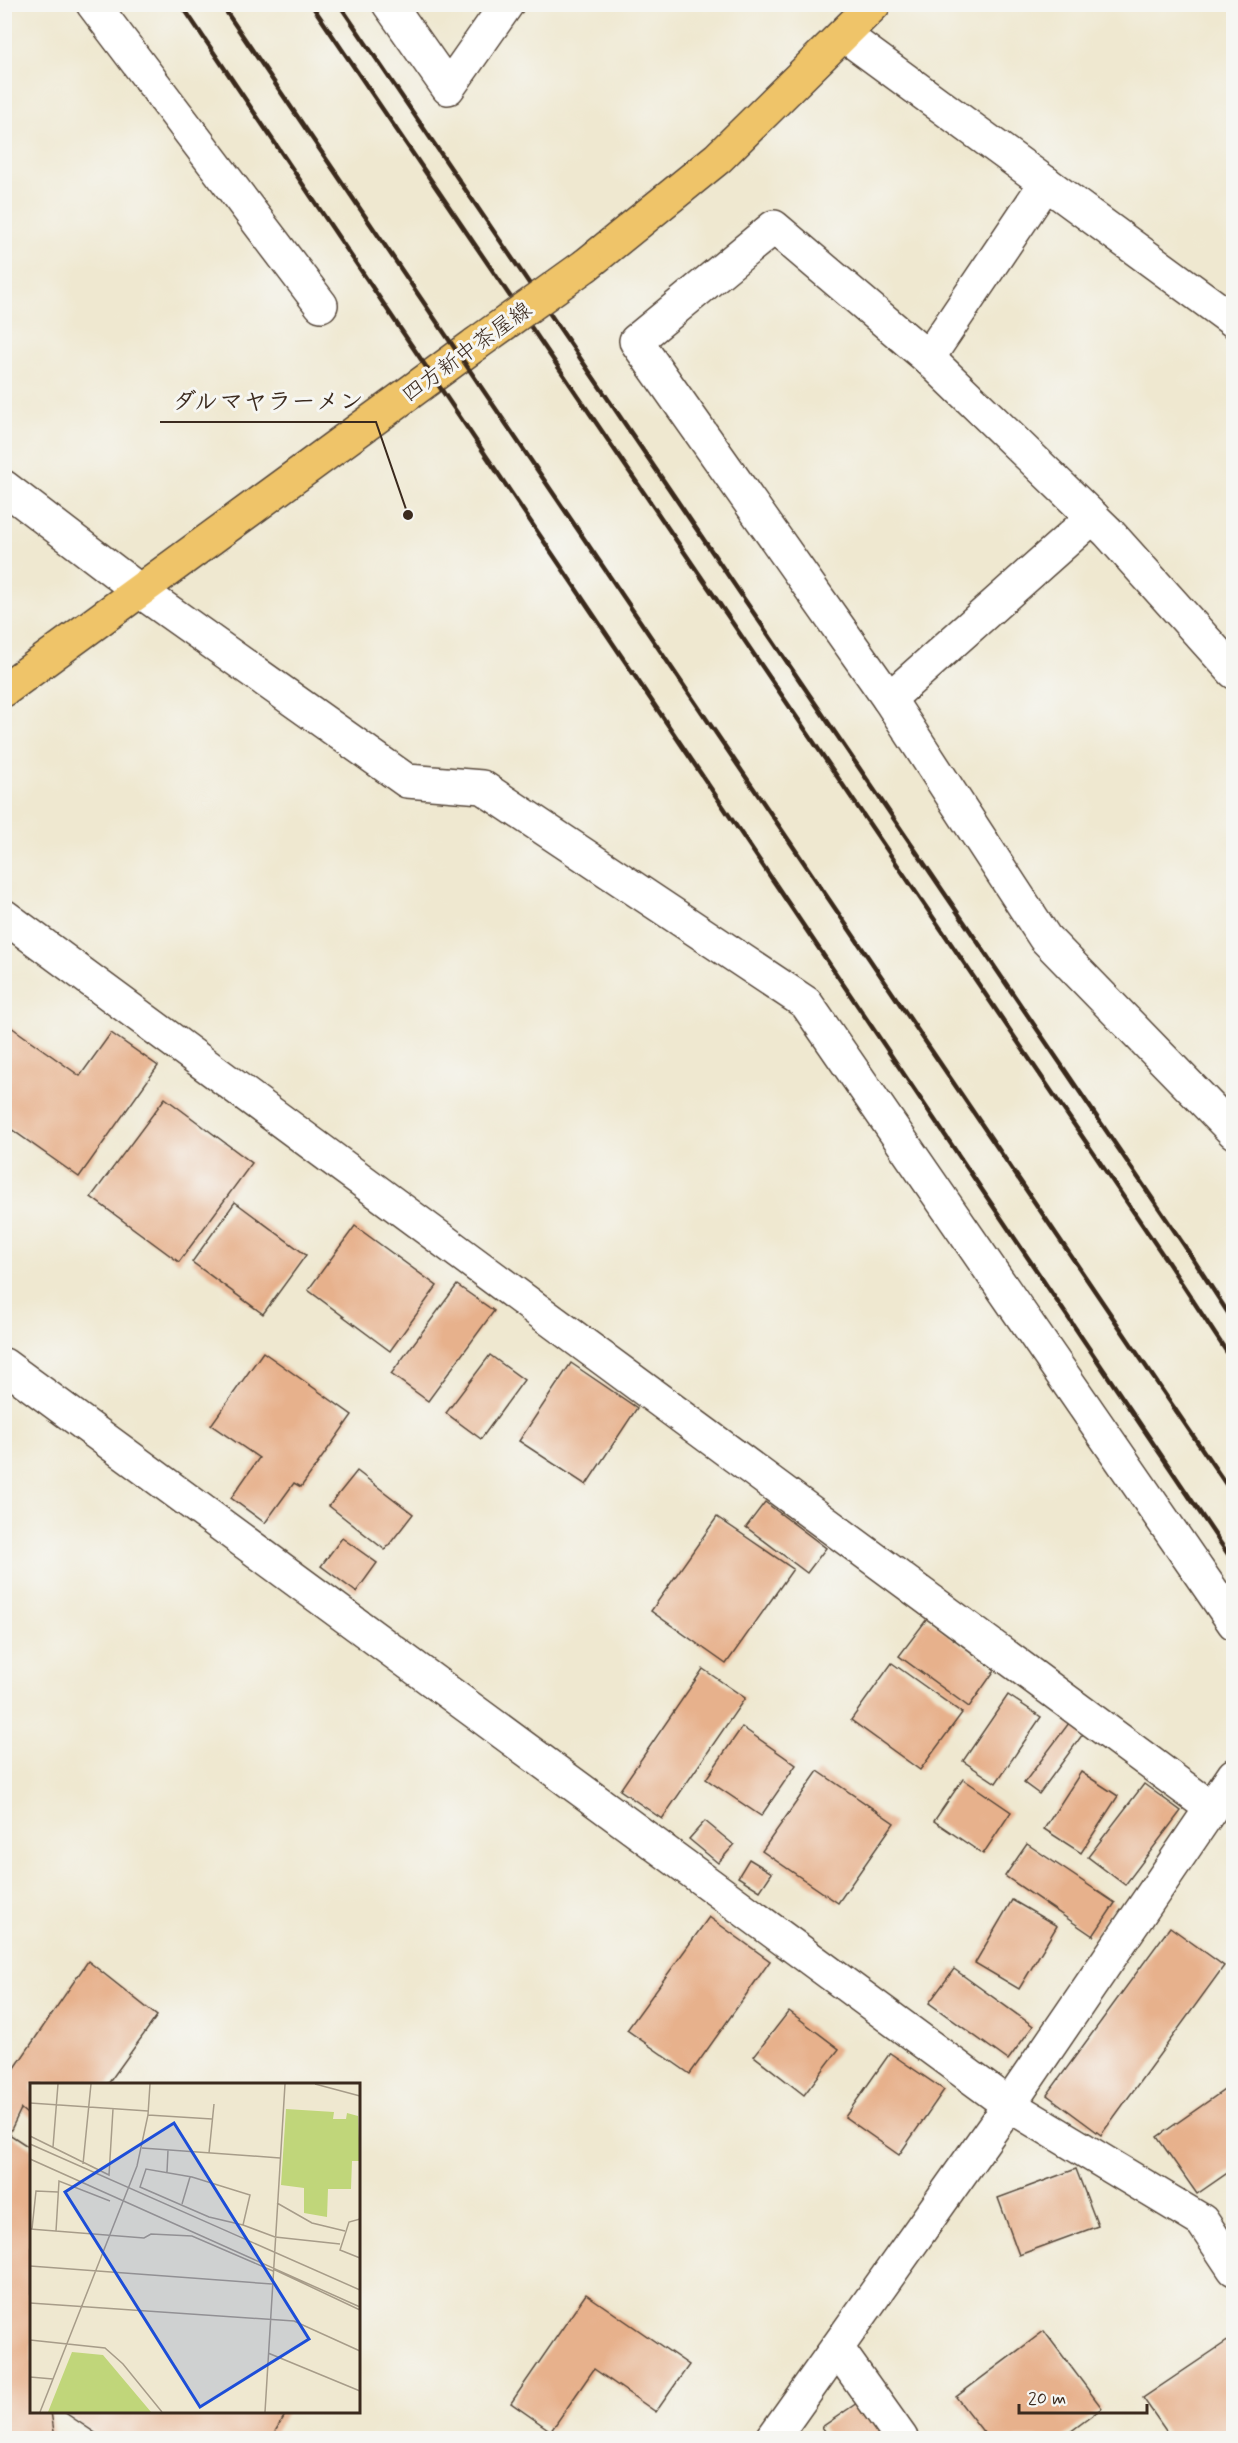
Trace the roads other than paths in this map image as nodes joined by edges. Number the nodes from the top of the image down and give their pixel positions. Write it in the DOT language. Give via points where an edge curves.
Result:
graph roads {
  1 [pos="93,4"];
  2 [pos="389,4"];
  3 [pos="507,4"];
  4 [pos="874,4"];
  5 [pos="844,35"];
  6 [pos="1046,183"];
  7 [pos="321,306"];
  8 [pos="1233,321"];
  9 [pos="928,358"];
  10 [pos="4,486"];
  11 [pos="1093,517"];
  12 [pos="140,591"];
  13 [pos="1233,672"];
  14 [pos="4,690"];
  15 [pos="889,699"];
  16 [pos="4,916"];
  17 [pos="1233,1132"];
  18 [pos="4,1365"];
  19 [pos="1233,1623"];
  20 [pos="1233,1775"];
  21 [pos="1210,1807"];
  22 [pos="1009,2105"];
  23 [pos="1233,2270"];
  24 [pos="837,2348"];
  25 [pos="773,2439"];
  26 [pos="900,2439"];
  1 -- 7 [label="street"];
  2 -- 3 [label="street" via="448,88"];
  4 -- 5 [label="main road, 四方新中茶屋線"];
  5 -- 6 [label="street"];
  5 -- 12 [label="main road, 四方新中茶屋線, bridge" via="718,158 586,265"];
  6 -- 8 [label="street"];
  6 -- 9 [label="street"];
  9 -- 11 [label="street"];
  9 -- 15 [label="street" via="774,227 636,341"];
  10 -- 12 [label="street"];
  11 -- 13 [label="street"];
  11 -- 15 [label="street"];
  12 -- 14 [label="main road, 四方新中茶屋線"];
  12 -- 19 [label="street" via="407,781 482,787 806,1003"];
  15 -- 17 [label="street" via="1045,938"];
  16 -- 21 [label="street"];
  18 -- 22 [label="street"];
  20 -- 21 [label="street"];
  21 -- 22 [label="street"];
  22 -- 23 [label="street" via="1202,2221"];
  22 -- 24 [label="street"];
  24 -- 25 [label="street"];
  24 -- 26 [label="street"];
}
